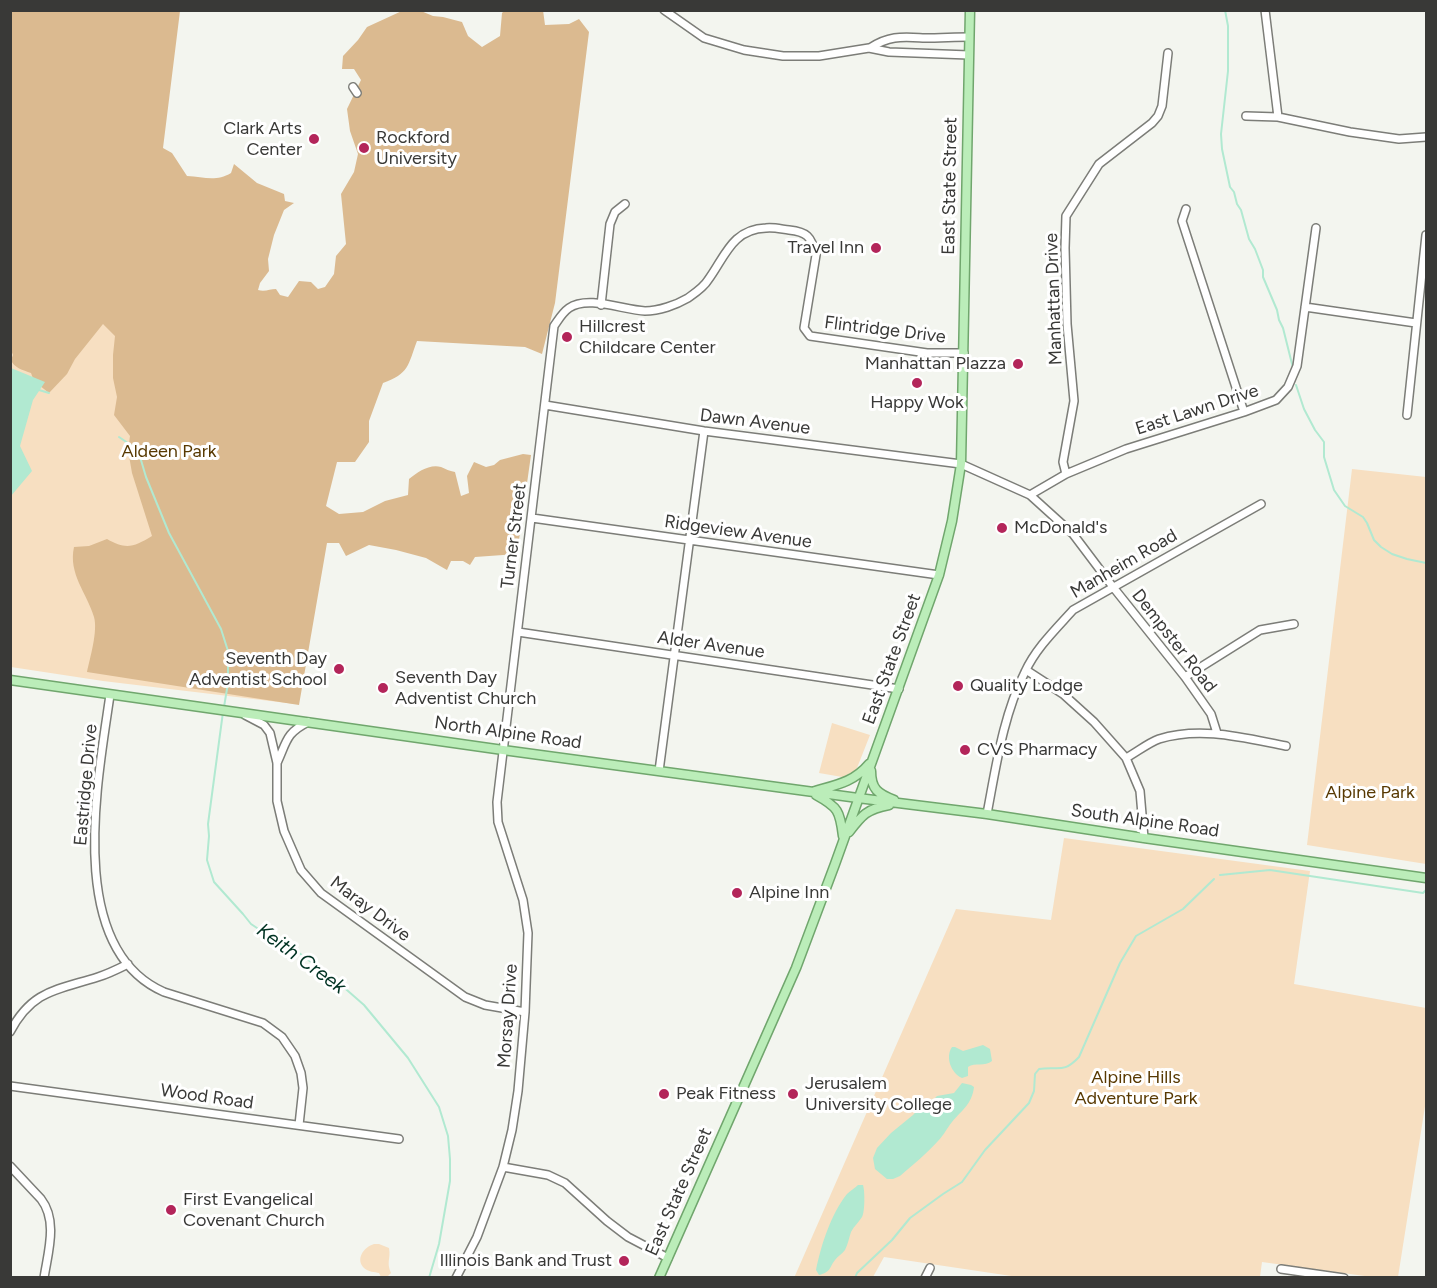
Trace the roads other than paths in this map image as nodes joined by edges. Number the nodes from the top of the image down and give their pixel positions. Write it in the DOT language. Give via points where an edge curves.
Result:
graph roads {
  1 [pos="664,10"];
  2 [pos="970,10"];
  3 [pos="1265,10"];
  4 [pos="969,37"];
  5 [pos="869,48"];
  6 [pos="1168,53"];
  7 [pos="969,55"];
  8 [pos="1246,116"];
  9 [pos="1278,117"];
  10 [pos="1426,137"];
  11 [pos="625,204"];
  12 [pos="1186,209"];
  13 [pos="1316,228"];
  14 [pos="1426,235"];
  15 [pos="601,304"];
  16 [pos="1305,307"];
  17 [pos="1416,323"];
  18 [pos="554,326"];
  19 [pos="964,353"];
  20 [pos="545,405"];
  21 [pos="1244,412"];
  22 [pos="1407,415"];
  23 [pos="704,431"];
  24 [pos="961,464"];
  25 [pos="1066,474"];
  26 [pos="1030,495"];
  27 [pos="1261,504"];
  28 [pos="532,518"];
  29 [pos="689,540"];
  30 [pos="939,575"];
  31 [pos="1113,587"];
  32 [pos="1294,624"];
  33 [pos="518,632"];
  34 [pos="675,655"];
  35 [pos="1026,669"];
  36 [pos="1185,677"];
  37 [pos="10,680"];
  38 [pos="899,689"];
  39 [pos="110,695"];
  40 [pos="236,711"];
  41 [pos="308,722"];
  42 [pos="1217,734"];
  43 [pos="1286,746"];
  44 [pos="503,750"];
  45 [pos="1126,758"];
  46 [pos="873,759"];
  47 [pos="277,763"];
  48 [pos="659,771"];
  49 [pos="811,792"];
  50 [pos="858,798"];
  51 [pos="900,803"];
  52 [pos="987,814"];
  53 [pos="1144,838"];
  54 [pos="843,839"];
  55 [pos="1426,878"];
  56 [pos="128,964"];
  57 [pos="525,1012"];
  58 [pos="10,1032"];
  59 [pos="10,1086"];
  60 [pos="299,1125"];
  61 [pos="399,1139"];
  62 [pos="10,1166"];
  63 [pos="503,1167"];
  64 [pos="15,1175"];
  65 [pos="668,1258"];
  66 [pos="930,1268"];
  67 [pos="1281,1269"];
  68 [pos="44,1278"];
  69 [pos="456,1278"];
  70 [pos="659,1278"];
  71 [pos="925,1278"];
  72 [pos="1344,1278"];
  1 -- 5 [label="street" via="704,38 744,50 819,56"];
  2 -- 4 [label="main road, East State Street"];
  3 -- 9 [label="street"];
  4 -- 5 [label="street" via="903,36"];
  4 -- 7 [label="main road, East State Street"];
  5 -- 7 [label="street"];
  6 -- 25 [label="street, Manhattan Drive" via="1158,116 1099,164 1066,216 1067,324 1074,401 1063,462"];
  7 -- 19 [label="main road, East State Street"];
  8 -- 9 [label="street"];
  9 -- 10 [label="street" via="1399,139"];
  11 -- 15 [label="street" via="615,212 610,224"];
  12 -- 21 [label="street" via="1182,221"];
  13 -- 16 [label="street, East Lawn Drive"];
  14 -- 17 [label="street"];
  15 -- 18 [label="street, Flintridge Drive" via="585,302 570,307"];
  15 -- 19 [label="street, Flintridge Drive" via="646,311 678,304 707,282 732,242 742,235 767,227 800,231 808,236 816,255 804,328 810,336 927,353"];
  16 -- 17 [label="street"];
  16 -- 21 [label="street, East Lawn Drive" via="1297,366 1288,387 1276,400"];
  17 -- 22 [label="street"];
  18 -- 20 [label="street, Turner Street"];
  19 -- 24 [label="main road, East State Street"];
  20 -- 23 [label="street, Dawn Avenue"];
  20 -- 28 [label="street, Turner Street"];
  21 -- 25 [label="street, East Lawn Drive" via="1126,449"];
  23 -- 24 [label="street, Dawn Avenue"];
  23 -- 29 [label="street"];
  24 -- 26 [label="street, Dempster Road"];
  24 -- 30 [label="main road, East State Street"];
  25 -- 26 [label="street, East Lawn Drive"];
  26 -- 31 [label="street, Dempster Road" via="1073,534"];
  27 -- 31 [label="street, Manheim Road"];
  28 -- 29 [label="street, Ridgeview Avenue"];
  28 -- 33 [label="street, Turner Street"];
  29 -- 30 [label="street, Ridgeview Avenue"];
  29 -- 34 [label="street"];
  30 -- 38 [label="main road, East State Street"];
  31 -- 35 [label="street, Manheim Road" via="1073,610"];
  31 -- 36 [label="street, Dempster Road"];
  32 -- 36 [label="street" via="1260,630"];
  33 -- 34 [label="street, Alder Avenue"];
  33 -- 44 [label="street, Turner Street"];
  34 -- 38 [label="street, Alder Avenue"];
  34 -- 48 [label="street"];
  35 -- 45 [label="street" via="1063,694"];
  35 -- 52 [label="street, Manheim Road" via="1006,722"];
  36 -- 42 [label="street, Dempster Road" via="1211,714"];
  37 -- 39 [label="main road, North Alpine Road"];
  38 -- 46 [label="main road, East State Street"];
  39 -- 40 [label="main road, North Alpine Road"];
  39 -- 56 [label="street, Eastridge Drive" via="94,826 95,857 106,928"];
  40 -- 41 [label="main road, North Alpine Road"];
  40 -- 47 [label="street" via="264,724"];
  41 -- 44 [label="main road, North Alpine Road"];
  41 -- 47 [label="street" via="290,734"];
  42 -- 43 [label="street"];
  42 -- 45 [label="street" via="1190,733 1157,740"];
  44 -- 48 [label="main road, North Alpine Road"];
  44 -- 57 [label="street, Morsay Drive" via="498,822 523,900 528,933"];
  45 -- 53 [label="street" via="1140,791"];
  46 -- 49 [label="main road" via="845,783"];
  46 -- 50 [label="main road, East State Street"];
  46 -- 51 [label="main road" via="873,785 881,794"];
  47 -- 57 [label="street, Maray Drive" via="277,801 284,831 301,870 321,892 465,997"];
  48 -- 49 [label="main road, North Alpine Road"];
  49 -- 50 [label="main road, North Alpine Road"];
  49 -- 54 [label="main road" via="837,809"];
  50 -- 51 [label="main road, South Alpine Road"];
  50 -- 54 [label="main road, East State Street"];
  51 -- 52 [label="main road, South Alpine Road"];
  51 -- 54 [label="main road" via="866,812"];
  52 -- 53 [label="main road, South Alpine Road"];
  53 -- 55 [label="main road, South Alpine Road"];
  54 -- 65 [label="main road, East State Street" via="796,968"];
  56 -- 58 [label="street" via="41,996"];
  56 -- 60 [label="street, Eastridge Drive" via="158,989 262,1023 282,1037 301,1073"];
  57 -- 63 [label="street, Morsay Drive" via="518,1091"];
  59 -- 60 [label="street, Wood Road"];
  60 -- 61 [label="street, Wood Road"];
  62 -- 64 [label="street"];
  63 -- 65 [label="street" via="548,1175 565,1183 628,1237"];
  63 -- 69 [label="street, Morsay Drive" via="477,1237"];
  64 -- 68 [label="street" via="45,1204 50,1237"];
  65 -- 70 [label="main road, East State Street"];
  66 -- 71 [label="street"];
  67 -- 72 [label="street"];
}
